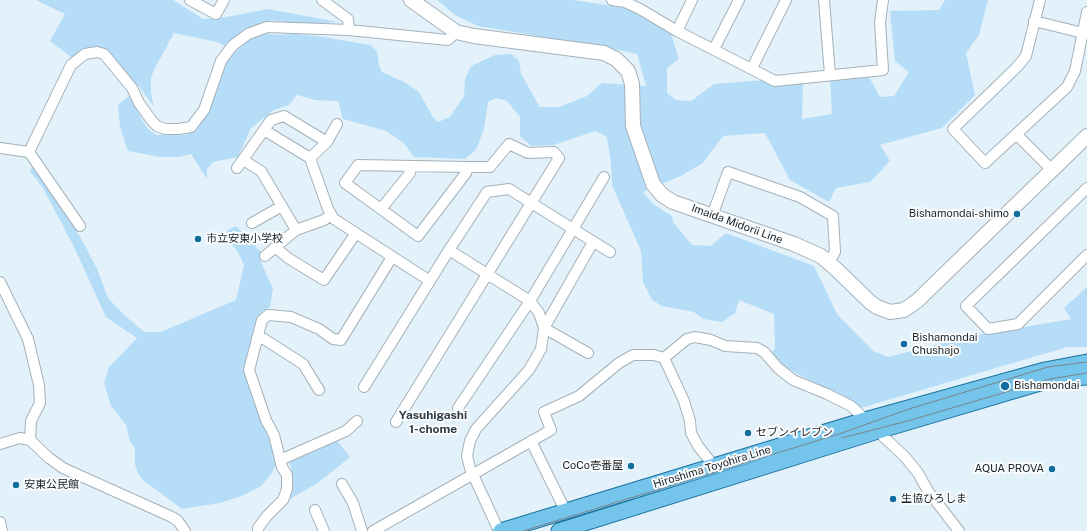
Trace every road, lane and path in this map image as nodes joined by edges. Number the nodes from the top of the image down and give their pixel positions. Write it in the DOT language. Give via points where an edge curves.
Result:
graph roads {
  1 [pos="190,0"];
  2 [pos="224,0"];
  3 [pos="322,0"];
  4 [pos="411,0"];
  5 [pos="612,0"];
  6 [pos="692,0"];
  7 [pos="738,0"];
  8 [pos="786,0"];
  9 [pos="824,0"];
  10 [pos="883,0"];
  11 [pos="1040,0"];
  12 [pos="642,4"];
  13 [pos="1087,12"];
  14 [pos="1034,21"];
  15 [pos="349,30"];
  16 [pos="677,31"];
  17 [pos="456,32"];
  18 [pos="1083,34"];
  19 [pos="714,49"];
  20 [pos="752,68"];
  21 [pos="830,75"];
  22 [pos="337,124"];
  23 [pos="264,130"];
  24 [pos="1016,134"];
  25 [pos="1087,136"];
  26 [pos="327,142"];
  27 [pos="0,148"];
  28 [pos="29,152"];
  29 [pos="310,158"];
  30 [pos="411,166"];
  31 [pos="468,167"];
  32 [pos="1052,170"];
  33 [pos="604,177"];
  34 [pos="1087,188"];
  35 [pos="531,203"];
  36 [pos="282,206"];
  37 [pos="381,209"];
  38 [pos="331,215"];
  39 [pos="712,216"];
  40 [pos="252,223"];
  41 [pos="80,226"];
  42 [pos="573,229"];
  43 [pos="296,230"];
  44 [pos="356,233"];
  45 [pos="593,242"];
  46 [pos="276,247"];
  47 [pos="449,250"];
  48 [pos="610,252"];
  49 [pos="1087,255"];
  50 [pos="265,256"];
  51 [pos="392,257"];
  52 [pos="829,262"];
  53 [pos="487,274"];
  54 [pos="430,281"];
  55 [pos="0,282"];
  56 [pos="530,301"];
  57 [pos="544,328"];
  58 [pos="257,338"];
  59 [pos="588,353"];
  60 [pos="664,358"];
  61 [pos="1087,362"];
  62 [pos="1087,376"];
  63 [pos="364,387"];
  64 [pos="319,390"];
  65 [pos="458,408"];
  66 [pos="865,420"];
  67 [pos="357,421"];
  68 [pos="396,422"];
  69 [pos="878,432"];
  70 [pos="30,440"];
  71 [pos="531,441"];
  72 [pos="0,444"];
  73 [pos="280,460"];
  74 [pos="713,467"];
  75 [pos="473,474"];
  76 [pos="342,484"];
  77 [pos="315,510"];
  78 [pos="565,510"];
  79 [pos="0,522"];
  80 [pos="568,530"];
  81 [pos="2,531"];
  82 [pos="185,531"];
  83 [pos="258,531"];
  84 [pos="324,531"];
  85 [pos="362,531"];
  86 [pos="373,531"];
  87 [pos="500,531"];
  88 [pos="959,531"];
  1 -- 2 [label="street" via="216,14"];
  3 -- 15 [label="street" via="348,19"];
  4 -- 17 [label="main road, Imaida Midorii Line"];
  5 -- 12 [label="street"];
  6 -- 16 [label="street"];
  7 -- 19 [label="street"];
  8 -- 20 [label="street"];
  9 -- 21 [label="street"];
  10 -- 21 [label="street" via="880,22 883,70"];
  11 -- 14 [label="street"];
  12 -- 16 [label="street"];
  13 -- 18 [label="street"];
  14 -- 18 [label="street"];
  14 -- 24 [label="street" via="1026,56 953,129 986,162"];
  15 -- 17 [label="street" via="448,40"];
  15 -- 28 [label="street" via="267,27 248,34 232,46 221,61 204,110 197,120 191,127 178,129 165,129 152,121 132,88 104,54 85,54 71,65"];
  16 -- 19 [label="street"];
  17 -- 39 [label="main road, Imaida Midorii Line" via="604,53 616,58 628,71 632,84 633,126 653,184 662,195 673,202"];
  18 -- 24 [label="street" via="1075,71 1067,87"];
  19 -- 20 [label="street"];
  20 -- 21 [label="street" via="775,81"];
  22 -- 26 [label="street"];
  23 -- 26 [label="street" via="271,120 284,116"];
  23 -- 29 [label="street"];
  23 -- 36 [label="street" via="240,164 261,171"];
  24 -- 32 [label="street"];
  25 -- 32 [label="main road, Imaida Midorii Line"];
  26 -- 29 [label="street"];
  27 -- 28 [label="street"];
  28 -- 41 [label="street"];
  29 -- 38 [label="street"];
  30 -- 31 [label="street"];
  30 -- 37 [label="street" via="410,173"];
  30 -- 37 [label="street" via="358,165 345,183"];
  31 -- 35 [label="street" via="490,167 509,144 528,153 554,152 559,158"];
  31 -- 37 [label="street" via="418,236"];
  32 -- 52 [label="main road, Imaida Midorii Line" via="918,301 904,310 890,312 877,307"];
  33 -- 42 [label="street"];
  34 -- 49 [label="street" via="966,306 988,329 1018,324"];
  35 -- 42 [label="street"];
  35 -- 47 [label="street" via="509,189 487,192"];
  35 -- 53 [label="street"];
  36 -- 40 [label="street"];
  36 -- 43 [label="street"];
  38 -- 43 [label="street"];
  38 -- 44 [label="street"];
  39 -- 52 [label="main road, Imaida Midorii Line" via="794,244"];
  39 -- 52 [label="street" via="728,172 800,197 833,216 835,252"];
  42 -- 45 [label="street"];
  42 -- 56 [label="street"];
  43 -- 46 [label="street"];
  44 -- 46 [label="street" via="324,280 288,258"];
  44 -- 51 [label="street"];
  45 -- 48 [label="street"];
  45 -- 57 [label="street"];
  46 -- 50 [label="street"];
  47 -- 53 [label="street"];
  47 -- 54 [label="street"];
  51 -- 54 [label="street"];
  51 -- 58 [label="street" via="341,340 334,339 319,329 291,317 268,315 262,320"];
  53 -- 56 [label="street"];
  53 -- 68 [label="street"];
  54 -- 63 [label="street"];
  55 -- 70 [label="street" via="28,339 39,385 40,403 31,421"];
  56 -- 57 [label="street" via="539,313"];
  56 -- 65 [label="street"];
  57 -- 59 [label="street"];
  57 -- 75 [label="street" via="541,349 529,370 476,429 470,441 467,456"];
  58 -- 64 [label="street" via="264,339 303,364"];
  58 -- 73 [label="street" via="249,370 266,420 274,435"];
  60 -- 66 [label="street" via="686,339 695,337 725,346 757,348 793,380 851,406"];
  60 -- 71 [label="street" via="654,355 633,355 619,362 579,396 544,412 551,430"];
  60 -- 74 [label="street" via="684,401 691,433"];
  61 -- 66 [label="main road, Hiroshima Toyohira Line" via="1045,370"];
  62 -- 69 [label="main road, Hiroshima Toyohira Line" via="1050,380"];
  66 -- 69 [label="street"];
  66 -- 74 [label="main road, Hiroshima Toyohira Line"];
  67 -- 73 [label="street" via="346,431"];
  69 -- 80 [label="main road, Hiroshima Toyohira Line"];
  69 -- 88 [label="street" via="905,457"];
  70 -- 72 [label="street" via="20,438"];
  70 -- 82 [label="street" via="63,468 172,517"];
  71 -- 75 [label="street"];
  71 -- 78 [label="street"];
  73 -- 83 [label="street" via="287,475 287,489 283,500 266,517"];
  74 -- 78 [label="main road, Hiroshima Toyohira Line"];
  75 -- 86 [label="street"];
  75 -- 87 [label="street"];
  76 -- 85 [label="street" via="353,504"];
  77 -- 84 [label="street"];
  78 -- 87 [label="main road, Hiroshima Toyohira Line"];
  79 -- 81 [label="street"];
}
